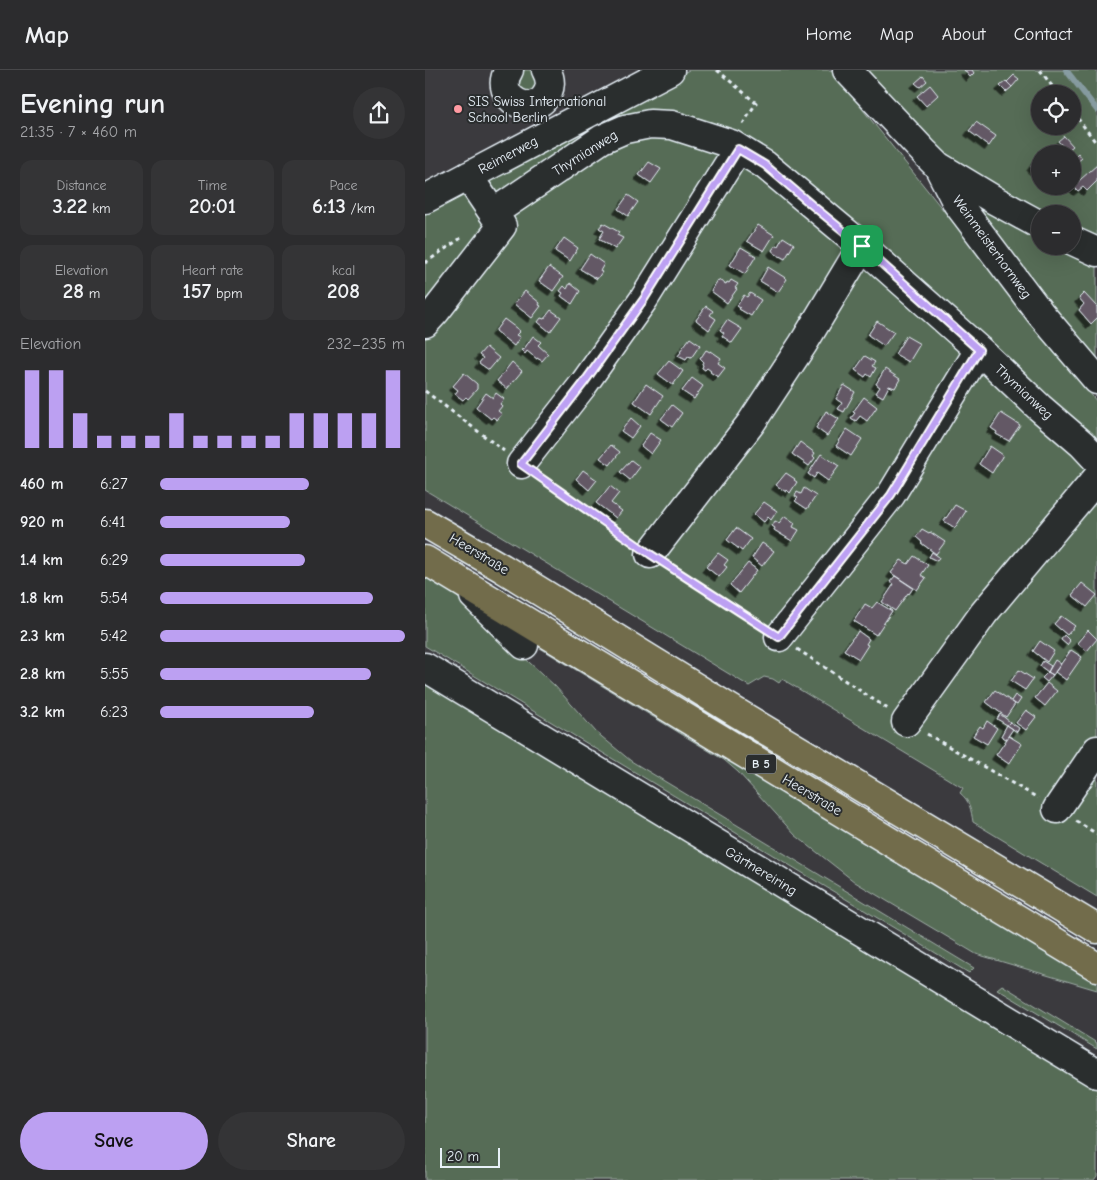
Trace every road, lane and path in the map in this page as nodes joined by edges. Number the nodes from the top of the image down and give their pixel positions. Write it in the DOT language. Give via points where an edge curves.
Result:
graph roads {
  1 [pos="509,70"];
  2 [pos="546,70"];
  3 [pos="670,70"];
  4 [pos="717,70"];
  5 [pos="847,70"];
  6 [pos="1040,70"];
  7 [pos="1051,85"];
  8 [pos="534,105"];
  9 [pos="1081,123"];
  10 [pos="542,137"];
  11 [pos="1097,144"];
  12 [pos="735,147"];
  13 [pos="938,166"];
  14 [pos="468,176"];
  15 [pos="425,199"];
  16 [pos="493,213"];
  17 [pos="1031,220"];
  18 [pos="465,235"];
  19 [pos="1081,245"];
  20 [pos="862,246"];
  21 [pos="1097,252"];
  22 [pos="425,263"];
  23 [pos="425,323"];
  24 [pos="979,350"];
  25 [pos="1097,380"];
  26 [pos="425,391"];
  27 [pos="1092,444"];
  28 [pos="521,464"];
  29 [pos="1097,478"];
  30 [pos="425,523"];
  31 [pos="650,554"];
  32 [pos="425,560"];
  33 [pos="457,579"];
  34 [pos="779,637"];
  35 [pos="524,645"];
  36 [pos="425,667"];
  37 [pos="907,722"];
  38 [pos="1097,750"];
  39 [pos="1057,809"];
  40 [pos="1097,834"];
  41 [pos="1097,929"];
  42 [pos="1097,968"];
  43 [pos="1097,1074"];
  1 -- 8 [label="street" via="505,80 508,94 519,104"];
  2 -- 8 [label="street" via="549,90"];
  3 -- 10 [label="street, Reimerweg"];
  4 -- 12 [label="path" via="756,103"];
  5 -- 13 [label="street, Weinmeisterhornweg"];
  6 -- 7 [label="path"];
  8 -- 10 [label="street"];
  9 -- 11 [label="path"];
  10 -- 14 [label="street, Reimerweg"];
  12 -- 16 [label="street, Thymianweg" via="672,125 650,124 625,129 602,139"];
  12 -- 20 [label="street, Thymianweg" via="765,165"];
  12 -- 28 [label="street" via="644,299"];
  13 -- 17 [label="street"];
  13 -- 25 [label="street, Weinmeisterhornweg" via="957,203 1040,313"];
  14 -- 15 [label="street, Reimerweg"];
  14 -- 16 [label="street"];
  16 -- 23 [label="street" via="502,226"];
  18 -- 22 [label="path"];
  19 -- 21 [label="street"];
  20 -- 24 [label="street, Thymianweg"];
  20 -- 31 [label="street" via="751,423"];
  24 -- 27 [label="street, Thymianweg" via="1039,407"];
  24 -- 34 [label="street" via="891,495"];
  26 -- 28 [label="path"];
  28 -- 31 [label="path"];
  29 -- 37 [label="street" via="984,613"];
  30 -- 41 [label="main road, Heerstraße / B 5"];
  31 -- 34 [label="path"];
  32 -- 33 [label="main road, Heerstraße / B 5"];
  33 -- 35 [label="street"];
  33 -- 42 [label="main road, Heerstraße / B 5"];
  34 -- 37 [label="path"];
  36 -- 43 [label="street, Gärtnereiring"];
  37 -- 39 [label="path"];
  38 -- 39 [label="street"];
  39 -- 40 [label="path"];
}
